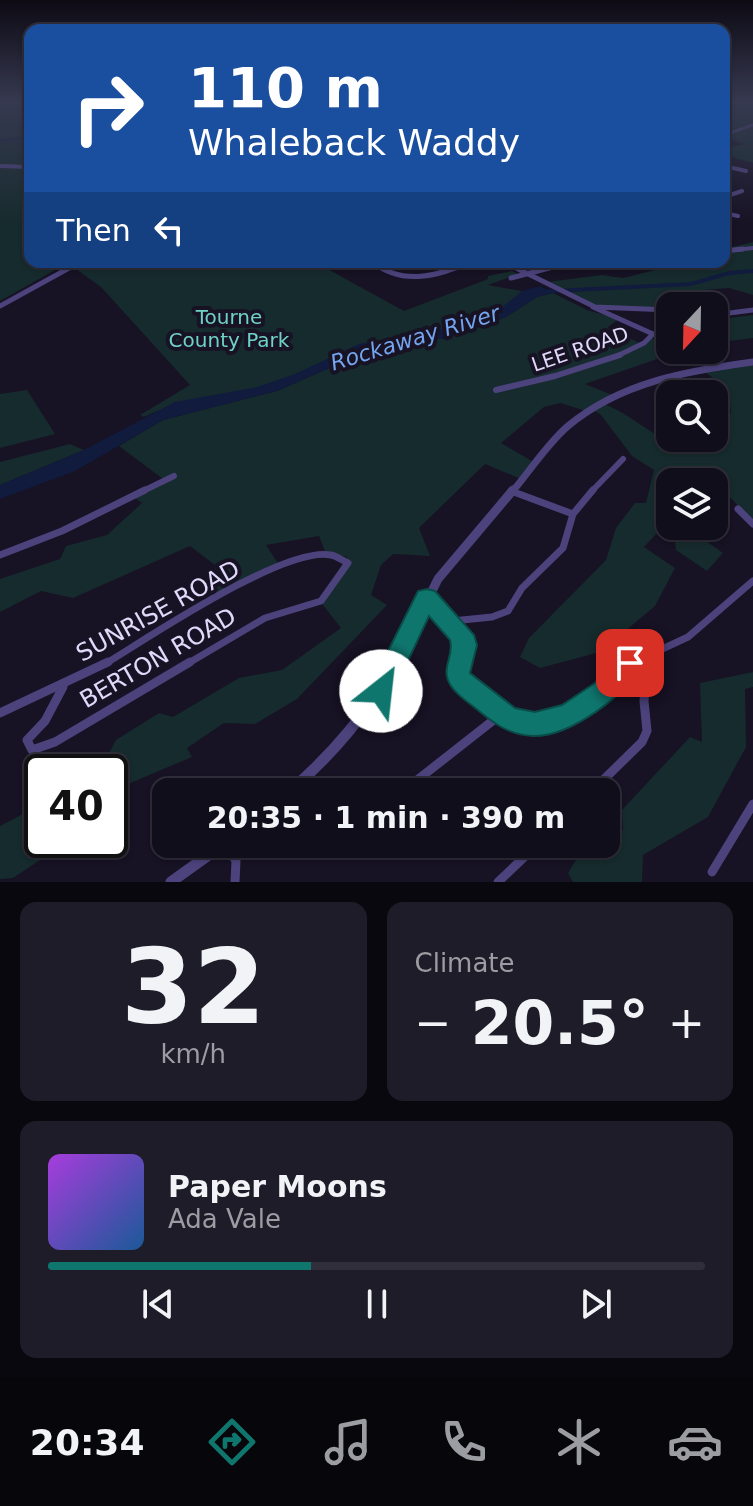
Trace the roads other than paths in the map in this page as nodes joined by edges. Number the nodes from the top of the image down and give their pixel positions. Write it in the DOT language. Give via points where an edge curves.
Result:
graph roads {
  1 [pos="0,166"];
  2 [pos="24,167"];
  3 [pos="730,167"];
  4 [pos="746,171"];
  5 [pos="742,191"];
  6 [pos="730,195"];
  7 [pos="730,214"];
  8 [pos="738,216"];
  9 [pos="753,248"];
  10 [pos="730,250"];
  11 [pos="68,268"];
  12 [pos="382,268"];
  13 [pos="454,268"];
  14 [pos="517,268"];
  15 [pos="547,268"];
  16 [pos="527,273"];
  17 [pos="511,278"];
  18 [pos="589,305"];
  19 [pos="0,306"];
  20 [pos="656,309"];
  21 [pos="753,310"];
  22 [pos="728,313"];
  23 [pos="653,334"];
  24 [pos="656,334"];
  25 [pos="753,362"];
  26 [pos="496,390"];
  27 [pos="623,459"];
  28 [pos="174,476"];
  29 [pos="511,491"];
  30 [pos="738,509"];
  31 [pos="573,514"];
  32 [pos="753,524"];
  33 [pos="337,553"];
  34 [pos="0,555"];
  35 [pos="753,581"];
  36 [pos="427,598"];
  37 [pos="452,621"];
  38 [pos="647,655"];
  39 [pos="63,687"];
  40 [pos="0,713"];
  41 [pos="500,715"];
  42 [pos="305,778"];
  43 [pos="420,778"];
  44 [pos="605,778"];
  45 [pos="753,804"];
  46 [pos="205,858"];
  47 [pos="236,858"];
  48 [pos="523,858"];
  49 [pos="712,872"];
  50 [pos="171,882"];
  51 [pos="235,882"];
  52 [pos="498,882"];
  1 -- 2 [label="street"];
  3 -- 4 [label="street"];
  5 -- 6 [label="street"];
  7 -- 8 [label="street"];
  9 -- 10 [label="street"];
  11 -- 19 [label="street"];
  12 -- 13 [label="street" via="415,280"];
  14 -- 16 [label="street"];
  15 -- 16 [label="street"];
  16 -- 17 [label="street"];
  16 -- 18 [label="street"];
  18 -- 20 [label="street"];
  18 -- 23 [label="street"];
  21 -- 22 [label="street"];
  23 -- 24 [label="street, LEE ROAD"];
  23 -- 26 [label="street, LEE ROAD" via="614,358"];
  25 -- 29 [label="street" via="674,373 598,404 554,440"];
  27 -- 31 [label="street"];
  28 -- 34 [label="street"];
  29 -- 31 [label="street"];
  29 -- 36 [label="street" via="447,566"];
  30 -- 32 [label="street"];
  31 -- 37 [label="street" via="563,548 522,588 508,611"];
  33 -- 39 [label="street, SUNRISE ROAD" via="299,558 222,594"];
  33 -- 39 [label="street, BERTON ROAD" via="348,563 321,601 265,618 55,742 32,750 27,740 45,721"];
  35 -- 38 [label="street" via="685,639"];
  36 -- 37 [label="street"];
  36 -- 42 [label="street" via="364,716"];
  37 -- 41 [label="street" via="464,645 457,672 461,681"];
  38 -- 41 [label="street" via="630,663 604,691 551,722 524,724"];
  38 -- 44 [label="street" via="647,731"];
  39 -- 40 [label="street, SUNRISE ROAD"];
  41 -- 43 [label="street"];
  45 -- 49 [label="street"];
  46 -- 50 [label="street"];
  47 -- 51 [label="street"];
  48 -- 52 [label="street"];
}
